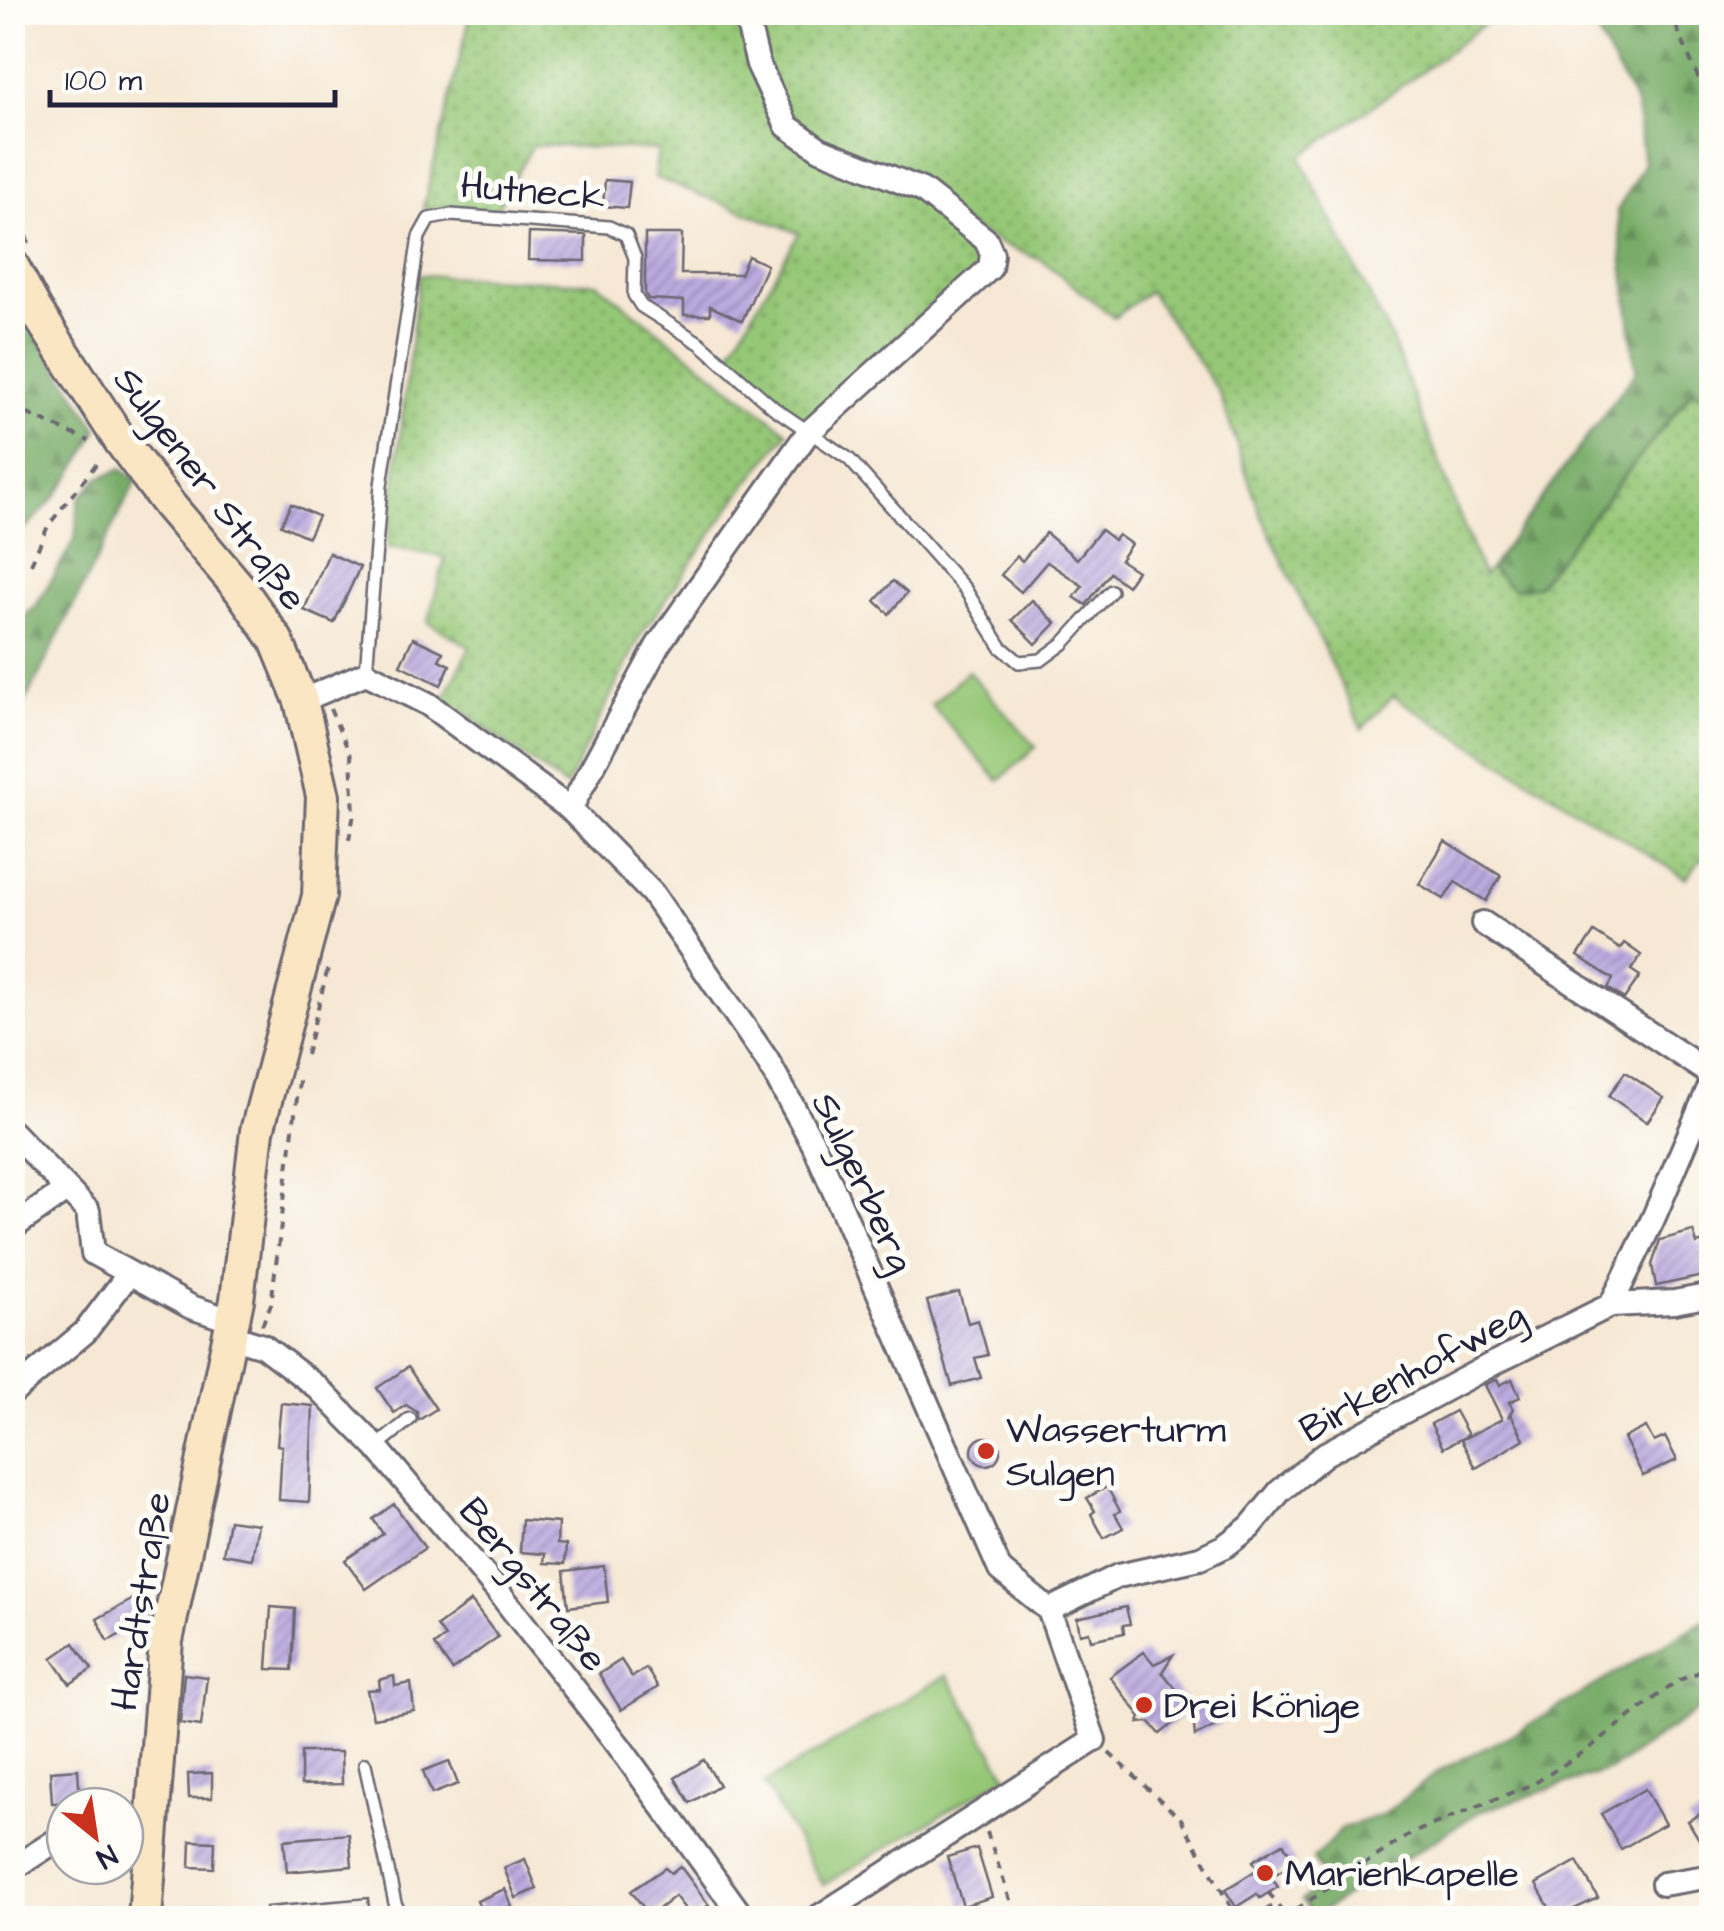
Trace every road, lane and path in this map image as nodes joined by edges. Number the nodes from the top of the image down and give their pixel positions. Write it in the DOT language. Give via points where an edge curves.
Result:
graph roads {
  1 [pos="745,12"];
  2 [pos="1670,12"];
  3 [pos="1712,110"];
  4 [pos="12,266"];
  5 [pos="12,406"];
  6 [pos="808,434"];
  7 [pos="92,442"];
  8 [pos="107,449"];
  9 [pos="30,564"];
  10 [pos="1110,591"];
  11 [pos="366,672"];
  12 [pos="301,701"];
  13 [pos="570,809"];
  14 [pos="1483,923"];
  15 [pos="1712,1078"];
  16 [pos="12,1132"];
  17 [pos="66,1190"];
  18 [pos="12,1228"];
  19 [pos="128,1275"];
  20 [pos="1712,1296"];
  21 [pos="1611,1305"];
  22 [pos="233,1319"];
  23 [pos="12,1393"];
  24 [pos="410,1419"];
  25 [pos="376,1447"];
  26 [pos="1049,1610"];
  27 [pos="1712,1667"];
  28 [pos="1094,1740"];
  29 [pos="365,1764"];
  30 [pos="144,1786"];
  31 [pos="980,1813"];
  32 [pos="45,1848"];
  33 [pos="12,1869"];
  34 [pos="1712,1876"];
  35 [pos="1663,1884"];
  36 [pos="143,1886"];
  37 [pos="1269,1893"];
  38 [pos="1278,1904"];
  39 [pos="1284,1917"];
  40 [pos="145,1918"];
  41 [pos="402,1918"];
  42 [pos="743,1918"];
  43 [pos="817,1918"];
  44 [pos="1013,1918"];
  45 [pos="1237,1918"];
  46 [pos="1252,1918"];
  1 -- 6 [label="street" via="758,64 787,126 820,149 922,190 986,240 992,254 990,268"];
  2 -- 3 [label="path"];
  4 -- 12 [label="main road, Sulgener Straße" via="120,440 276,640"];
  5 -- 7 [label="path"];
  6 -- 10 [label="lane, Hutneck" via="849,459 915,529 1019,662 1040,660 1064,642"];
  6 -- 11 [label="lane, Hutneck" via="701,344 641,306 626,235 609,227 429,219 419,237 381,484"];
  6 -- 13 [label="street" via="658,645"];
  8 -- 9 [label="path" via="48,526"];
  11 -- 12 [label="street"];
  11 -- 13 [label="street" via="428,704"];
  12 -- 22 [label="main road, Sulgener Straße" via="323,796 319,896 257,1131"];
  13 -- 26 [label="street, Sulgerberg" via="652,894 767,1060 814,1145 1000,1570"];
  14 -- 15 [label="street"];
  15 -- 21 [label="street"];
  16 -- 17 [label="street"];
  17 -- 18 [label="street"];
  17 -- 19 [label="street, Bergstraße" via="88,1211 92,1254"];
  19 -- 22 [label="street, Bergstraße" via="191,1307"];
  19 -- 23 [label="street" via="85,1332"];
  20 -- 21 [label="street, Birkenhofweg"];
  21 -- 26 [label="street, Birkenhofweg" via="1325,1454 1224,1546 1200,1558 1118,1576"];
  22 -- 25 [label="street, Bergstraße" via="317,1386"];
  22 -- 30 [label="main road, Hardtstraße" via="166,1641"];
  24 -- 25 [label="lane"];
  25 -- 42 [label="street, Bergstraße" via="498,1590"];
  26 -- 28 [label="street"];
  27 -- 39 [label="path" via="1676,1681 1535,1784 1410,1834"];
  28 -- 31 [label="street"];
  28 -- 45 [label="path" via="1181,1819"];
  29 -- 41 [label="lane"];
  31 -- 43 [label="street"];
  31 -- 44 [label="path"];
  32 -- 33 [label="street"];
  34 -- 35 [label="street"];
  36 -- 40 [label="main road, Hardtstraße"];
  37 -- 38 [label="path"];
  38 -- 39 [label="path"];
  38 -- 46 [label="path"];
}
